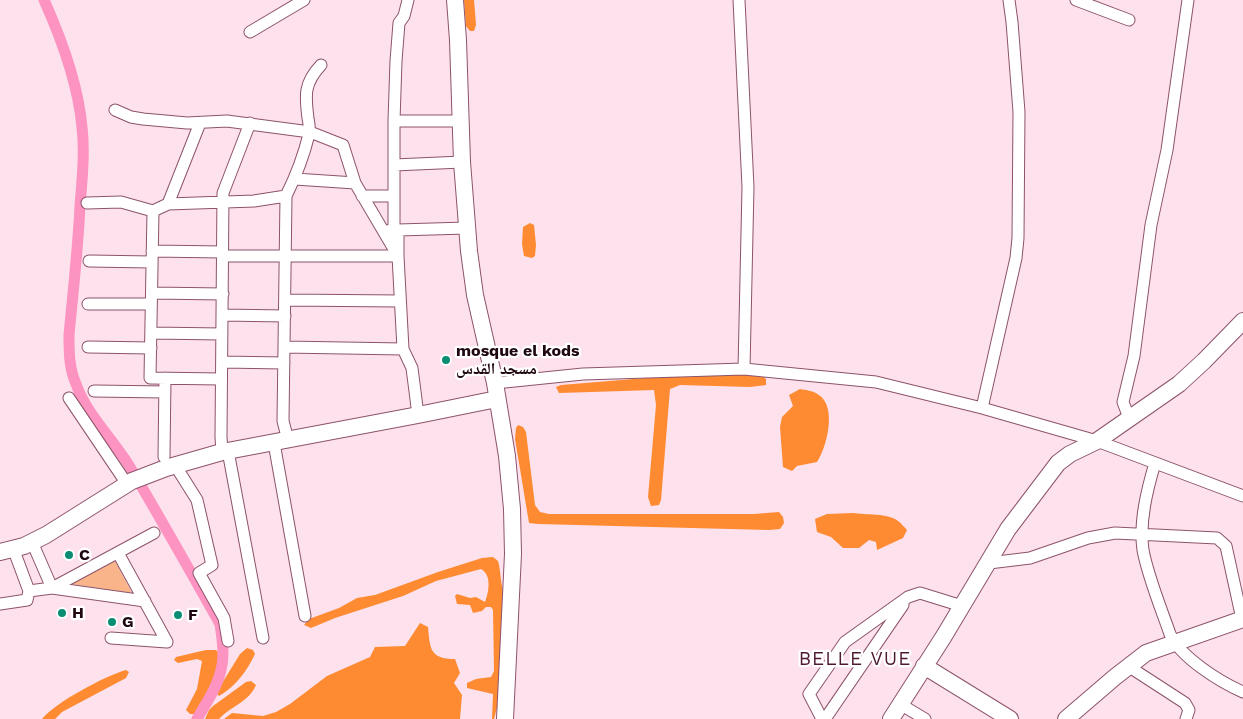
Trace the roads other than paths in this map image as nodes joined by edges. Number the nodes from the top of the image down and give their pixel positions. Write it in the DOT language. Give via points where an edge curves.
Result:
graph roads {
  1 [pos="304,0"];
  2 [pos="408,0"];
  3 [pos="454,0"];
  4 [pos="739,0"];
  5 [pos="1009,0"];
  6 [pos="1076,0"];
  7 [pos="1188,0"];
  8 [pos="1129,20"];
  9 [pos="250,32"];
  10 [pos="322,65"];
  11 [pos="115,110"];
  12 [pos="394,121"];
  13 [pos="461,121"];
  14 [pos="200,122"];
  15 [pos="250,123"];
  16 [pos="310,132"];
  17 [pos="462,162"];
  18 [pos="394,164"];
  19 [pos="295,179"];
  20 [pos="355,183"];
  21 [pos="286,196"];
  22 [pos="362,196"];
  23 [pos="394,196"];
  24 [pos="87,203"];
  25 [pos="224,203"];
  26 [pos="168,204"];
  27 [pos="153,211"];
  28 [pos="467,228"];
  29 [pos="392,230"];
  30 [pos="223,254"];
  31 [pos="152,256"];
  32 [pos="286,256"];
  33 [pos="398,256"];
  34 [pos="90,261"];
  35 [pos="223,294"];
  36 [pos="152,299"];
  37 [pos="285,300"];
  38 [pos="400,302"];
  39 [pos="88,304"];
  40 [pos="222,315"];
  41 [pos="284,316"];
  42 [pos="1243,321"];
  43 [pos="402,328"];
  44 [pos="151,333"];
  45 [pos="222,334"];
  46 [pos="88,347"];
  47 [pos="284,347"];
  48 [pos="151,348"];
  49 [pos="403,349"];
  50 [pos="222,362"];
  51 [pos="284,363"];
  52 [pos="412,368"];
  53 [pos="744,368"];
  54 [pos="150,378"];
  55 [pos="165,378"];
  56 [pos="222,379"];
  57 [pos="94,391"];
  58 [pos="496,391"];
  59 [pos="150,392"];
  60 [pos="164,392"];
  61 [pos="69,398"];
  62 [pos="982,408"];
  63 [pos="418,415"];
  64 [pos="1129,418"];
  65 [pos="281,441"];
  66 [pos="1097,441"];
  67 [pos="225,452"];
  68 [pos="169,461"];
  69 [pos="1155,463"];
  70 [pos="127,484"];
  71 [pos="1243,496"];
  72 [pos="154,533"];
  73 [pos="1142,533"];
  74 [pos="32,542"];
  75 [pos="7,550"];
  76 [pos="118,553"];
  77 [pos="988,562"];
  78 [pos="52,588"];
  79 [pos="29,591"];
  80 [pos="908,597"];
  81 [pos="145,601"];
  82 [pos="0,604"];
  83 [pos="962,606"];
  84 [pos="305,616"];
  85 [pos="1242,619"];
  86 [pos="111,638"];
  87 [pos="263,638"];
  88 [pos="228,641"];
  89 [pos="1174,643"];
  90 [pos="924,666"];
  91 [pos="1128,666"];
  92 [pos="1243,692"];
  93 [pos="900,704"];
  94 [pos="505,719"];
  95 [pos="824,719"];
  96 [pos="891,719"];
  97 [pos="925,719"];
  98 [pos="1010,719"];
  99 [pos="1066,719"];
  100 [pos="1186,719"];
  1 -- 9 [label="street"];
  2 -- 12 [label="street" via="399,23"];
  3 -- 13 [label="main road"];
  4 -- 53 [label="street" via="748,187"];
  5 -- 62 [label="street" via="1019,112 1018,238"];
  6 -- 8 [label="street"];
  7 -- 64 [label="street" via="1167,150 1151,225 1134,356 1123,402"];
  10 -- 16 [label="street" via="310,79 306,93"];
  11 -- 14 [label="street" via="143,119"];
  12 -- 13 [label="street"];
  12 -- 18 [label="street"];
  13 -- 17 [label="main road"];
  14 -- 15 [label="street" via="227,120"];
  14 -- 26 [label="street"];
  15 -- 16 [label="street"];
  15 -- 25 [label="street" via="224,193"];
  16 -- 19 [label="street"];
  16 -- 20 [label="street" via="343,145"];
  17 -- 18 [label="street"];
  17 -- 28 [label="main road"];
  18 -- 23 [label="street"];
  19 -- 20 [label="street"];
  19 -- 21 [label="street"];
  20 -- 22 [label="street"];
  21 -- 25 [label="street"];
  21 -- 32 [label="street"];
  22 -- 23 [label="street"];
  22 -- 29 [label="street"];
  23 -- 29 [label="street"];
  24 -- 27 [label="street" via="121,202"];
  25 -- 26 [label="street"];
  25 -- 30 [label="street"];
  26 -- 27 [label="street"];
  27 -- 31 [label="street"];
  28 -- 29 [label="street"];
  28 -- 58 [label="main road" via="475,295"];
  29 -- 33 [label="street"];
  30 -- 31 [label="street"];
  30 -- 32 [label="street"];
  30 -- 35 [label="street"];
  31 -- 34 [label="street"];
  31 -- 36 [label="street"];
  32 -- 33 [label="street"];
  32 -- 37 [label="street"];
  33 -- 38 [label="street"];
  35 -- 36 [label="street"];
  35 -- 40 [label="street"];
  36 -- 39 [label="street"];
  36 -- 44 [label="street"];
  37 -- 38 [label="street"];
  37 -- 41 [label="street"];
  38 -- 43 [label="street"];
  40 -- 41 [label="street"];
  40 -- 45 [label="street"];
  41 -- 47 [label="street"];
  42 -- 64 [label="main road" via="1179,384"];
  43 -- 49 [label="street"];
  43 -- 52 [label="street" via="410,341"];
  44 -- 45 [label="street"];
  44 -- 48 [label="street"];
  45 -- 50 [label="street"];
  46 -- 48 [label="street"];
  47 -- 49 [label="street"];
  47 -- 51 [label="street"];
  48 -- 54 [label="street"];
  49 -- 52 [label="street"];
  50 -- 51 [label="street"];
  50 -- 56 [label="street"];
  51 -- 65 [label="street"];
  52 -- 63 [label="street"];
  53 -- 58 [label="street" via="583,374"];
  53 -- 62 [label="street" via="876,382"];
  54 -- 55 [label="street"];
  54 -- 59 [label="street"];
  55 -- 56 [label="street"];
  55 -- 60 [label="street"];
  56 -- 67 [label="street"];
  57 -- 59 [label="street"];
  58 -- 63 [label="main road"];
  58 -- 94 [label="main road" via="508,456 512,509"];
  59 -- 60 [label="street"];
  60 -- 68 [label="street"];
  61 -- 70 [label="street"];
  62 -- 66 [label="street"];
  63 -- 65 [label="main road"];
  64 -- 66 [label="main road"];
  65 -- 67 [label="main road"];
  65 -- 84 [label="street"];
  66 -- 69 [label="street"];
  66 -- 77 [label="main road" via="1058,463 1008,529"];
  67 -- 68 [label="main road"];
  67 -- 87 [label="street"];
  68 -- 70 [label="main road"];
  68 -- 88 [label="street" via="197,500 212,565 199,573 224,618"];
  69 -- 71 [label="street"];
  69 -- 73 [label="street" via="1148,485"];
  70 -- 74 [label="main road"];
  72 -- 76 [label="street"];
  73 -- 77 [label="street" via="1115,532 1030,558"];
  73 -- 85 [label="street" via="1217,538 1222,542 1226,546"];
  73 -- 89 [label="street" via="1145,557"];
  74 -- 75 [label="main road"];
  74 -- 78 [label="street"];
  75 -- 79 [label="street"];
  76 -- 78 [label="street"];
  76 -- 81 [label="street"];
  77 -- 83 [label="main road"];
  78 -- 79 [label="street"];
  78 -- 81 [label="street"];
  79 -- 82 [label="street" via="27,600"];
  80 -- 83 [label="street" via="920,593"];
  80 -- 95 [label="street"];
  80 -- 95 [label="street" via="846,642 809,694"];
  81 -- 86 [label="street" via="167,642"];
  83 -- 90 [label="main road"];
  85 -- 89 [label="main road"];
  89 -- 91 [label="main road" via="1146,654"];
  89 -- 92 [label="street" via="1206,672"];
  90 -- 93 [label="main road"];
  90 -- 98 [label="main road"];
  91 -- 99 [label="main road"];
  91 -- 100 [label="street" via="1185,704 1189,710"];
  93 -- 96 [label="main road"];
  93 -- 97 [label="street"];
}
